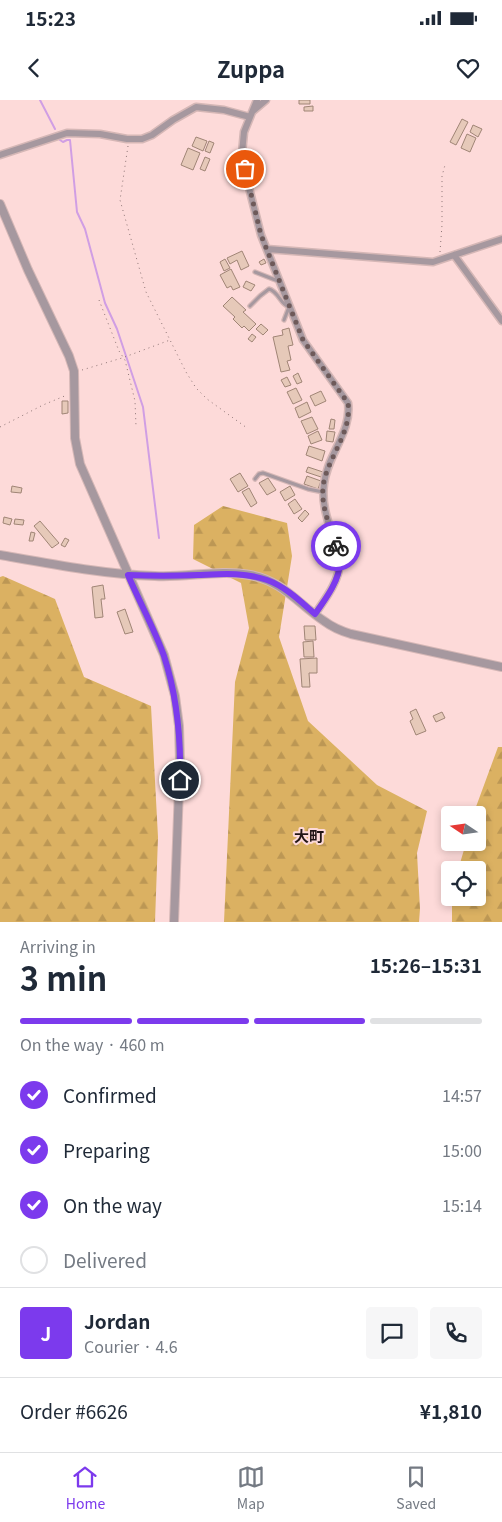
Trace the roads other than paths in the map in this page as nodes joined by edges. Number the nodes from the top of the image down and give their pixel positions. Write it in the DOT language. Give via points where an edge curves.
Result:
graph roads {
  1 [pos="257,100"];
  2 [pos="266,100"];
  3 [pos="251,114"];
  4 [pos="0,155"];
  5 [pos="0,204"];
  6 [pos="502,239"];
  7 [pos="267,250"];
  8 [pos="454,255"];
  9 [pos="255,272"];
  10 [pos="279,281"];
  11 [pos="250,306"];
  12 [pos="289,307"];
  13 [pos="284,320"];
  14 [pos="502,321"];
  15 [pos="255,479"];
  16 [pos="324,492"];
  17 [pos="0,555"];
  18 [pos="128,575"];
  19 [pos="315,614"];
  20 [pos="502,667"];
  21 [pos="174,922"];
  1 -- 3 [label="street"];
  2 -- 3 [label="street"];
  3 -- 4 [label="street" via="196,108 142,139 67,132"];
  3 -- 7 [label="street" via="244,132 242,153"];
  5 -- 18 [label="street" via="69,356 74,371 75,438 80,464"];
  6 -- 8 [label="street"];
  7 -- 8 [label="street" via="433,262"];
  7 -- 10 [label="street"];
  8 -- 14 [label="street"];
  9 -- 10 [label="lane"];
  10 -- 12 [label="street"];
  11 -- 12 [label="lane" via="270,289"];
  12 -- 13 [label="lane"];
  12 -- 16 [label="street" via="303,340 348,403 350,412 324,483"];
  15 -- 16 [label="lane" via="263,474"];
  16 -- 19 [label="street" via="326,516 340,562 335,583"];
  17 -- 18 [label="street"];
  18 -- 19 [label="street" via="251,575 290,593"];
  18 -- 21 [label="street" via="164,655 179,726"];
  19 -- 20 [label="street" via="336,629 351,634"];
}
